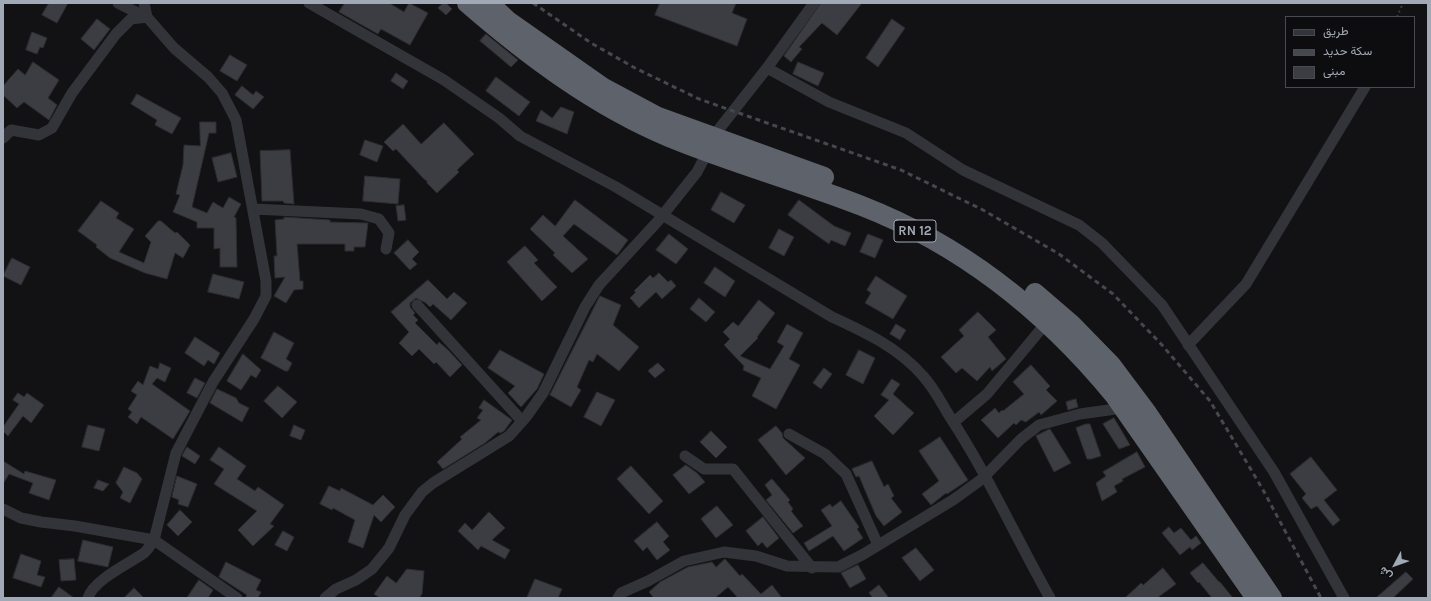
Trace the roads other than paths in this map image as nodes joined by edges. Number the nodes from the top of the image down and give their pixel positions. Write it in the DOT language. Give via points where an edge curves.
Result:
graph roads {
  1 [pos="118,3"];
  2 [pos="144,3"];
  3 [pos="309,3"];
  4 [pos="467,3"];
  5 [pos="489,3"];
  6 [pos="814,3"];
  7 [pos="146,17"];
  8 [pos="767,68"];
  9 [pos="1364,88"];
  10 [pos="3,138"];
  11 [pos="710,145"];
  12 [pos="253,209"];
  13 [pos="662,215"];
  14 [pos="386,249"];
  15 [pos="417,305"];
  16 [pos="1047,322"];
  17 [pos="1188,345"];
  18 [pos="1123,408"];
  19 [pos="522,421"];
  20 [pos="954,422"];
  21 [pos="789,434"];
  22 [pos="685,456"];
  23 [pos="986,474"];
  24 [pos="3,509"];
  25 [pos="154,540"];
  26 [pos="878,545"];
  27 [pos="812,568"];
  28 [pos="88,598"];
  29 [pos="237,598"];
  30 [pos="325,598"];
  31 [pos="618,598"];
  32 [pos="1050,598"];
  33 [pos="1256,598"];
  34 [pos="1272,598"];
  35 [pos="1344,598"];
  1 -- 7 [label="street"];
  2 -- 7 [label="street"];
  3 -- 13 [label="street" via="444,80 520,136 616,187"];
  4 -- 11 [label="highway, RN 12" via="534,58 604,104 668,136"];
  5 -- 11 [label="highway, RN 12" via="508,21 602,87"];
  6 -- 8 [label="street"];
  7 -- 10 [label="street" via="131,19 116,34 72,93 52,128 39,135 11,130"];
  7 -- 12 [label="street" via="174,48 208,77 222,93 236,120"];
  8 -- 11 [label="street"];
  8 -- 17 [label="street" via="829,102 906,133 963,170 1079,225 1102,244 1162,304"];
  9 -- 17 [label="street" via="1246,284"];
  11 -- 13 [label="street" via="697,172"];
  11 -- 16 [label="highway, RN 12" via="864,206 913,230 978,267"];
  11 -- 34 [label="highway, RN 12" via="841,184 896,207 958,239 1029,288 1065,319 1111,365 1189,465"];
  12 -- 14 [label="street" via="362,214 379,219 389,233"];
  12 -- 25 [label="street" via="266,281 266,296 213,382 176,453"];
  13 -- 19 [label="street" via="599,285 585,307 543,393"];
  13 -- 20 [label="street" via="832,317 900,354 924,376"];
  15 -- 19 [label="street"];
  16 -- 18 [label="highway, RN 12" via="1091,366"];
  16 -- 20 [label="street" via="987,394"];
  17 -- 35 [label="street" via="1274,472"];
  18 -- 23 [label="street" via="1080,414 1039,426 1021,439"];
  18 -- 33 [label="highway, RN 12"];
  19 -- 30 [label="street" via="509,436 422,492 405,515 389,548 372,569"];
  20 -- 23 [label="street"];
  21 -- 26 [label="street" via="825,454 846,474"];
  22 -- 27 [label="street" via="704,469 733,468"];
  23 -- 26 [label="street" via="953,500"];
  23 -- 32 [label="street"];
  24 -- 25 [label="street" via="21,518"];
  25 -- 28 [label="street" via="145,552 117,568"];
  25 -- 29 [label="street"];
  26 -- 27 [label="street" via="838,567"];
  27 -- 31 [label="street" via="788,566 756,556 724,552 684,561 621,594"];
}
